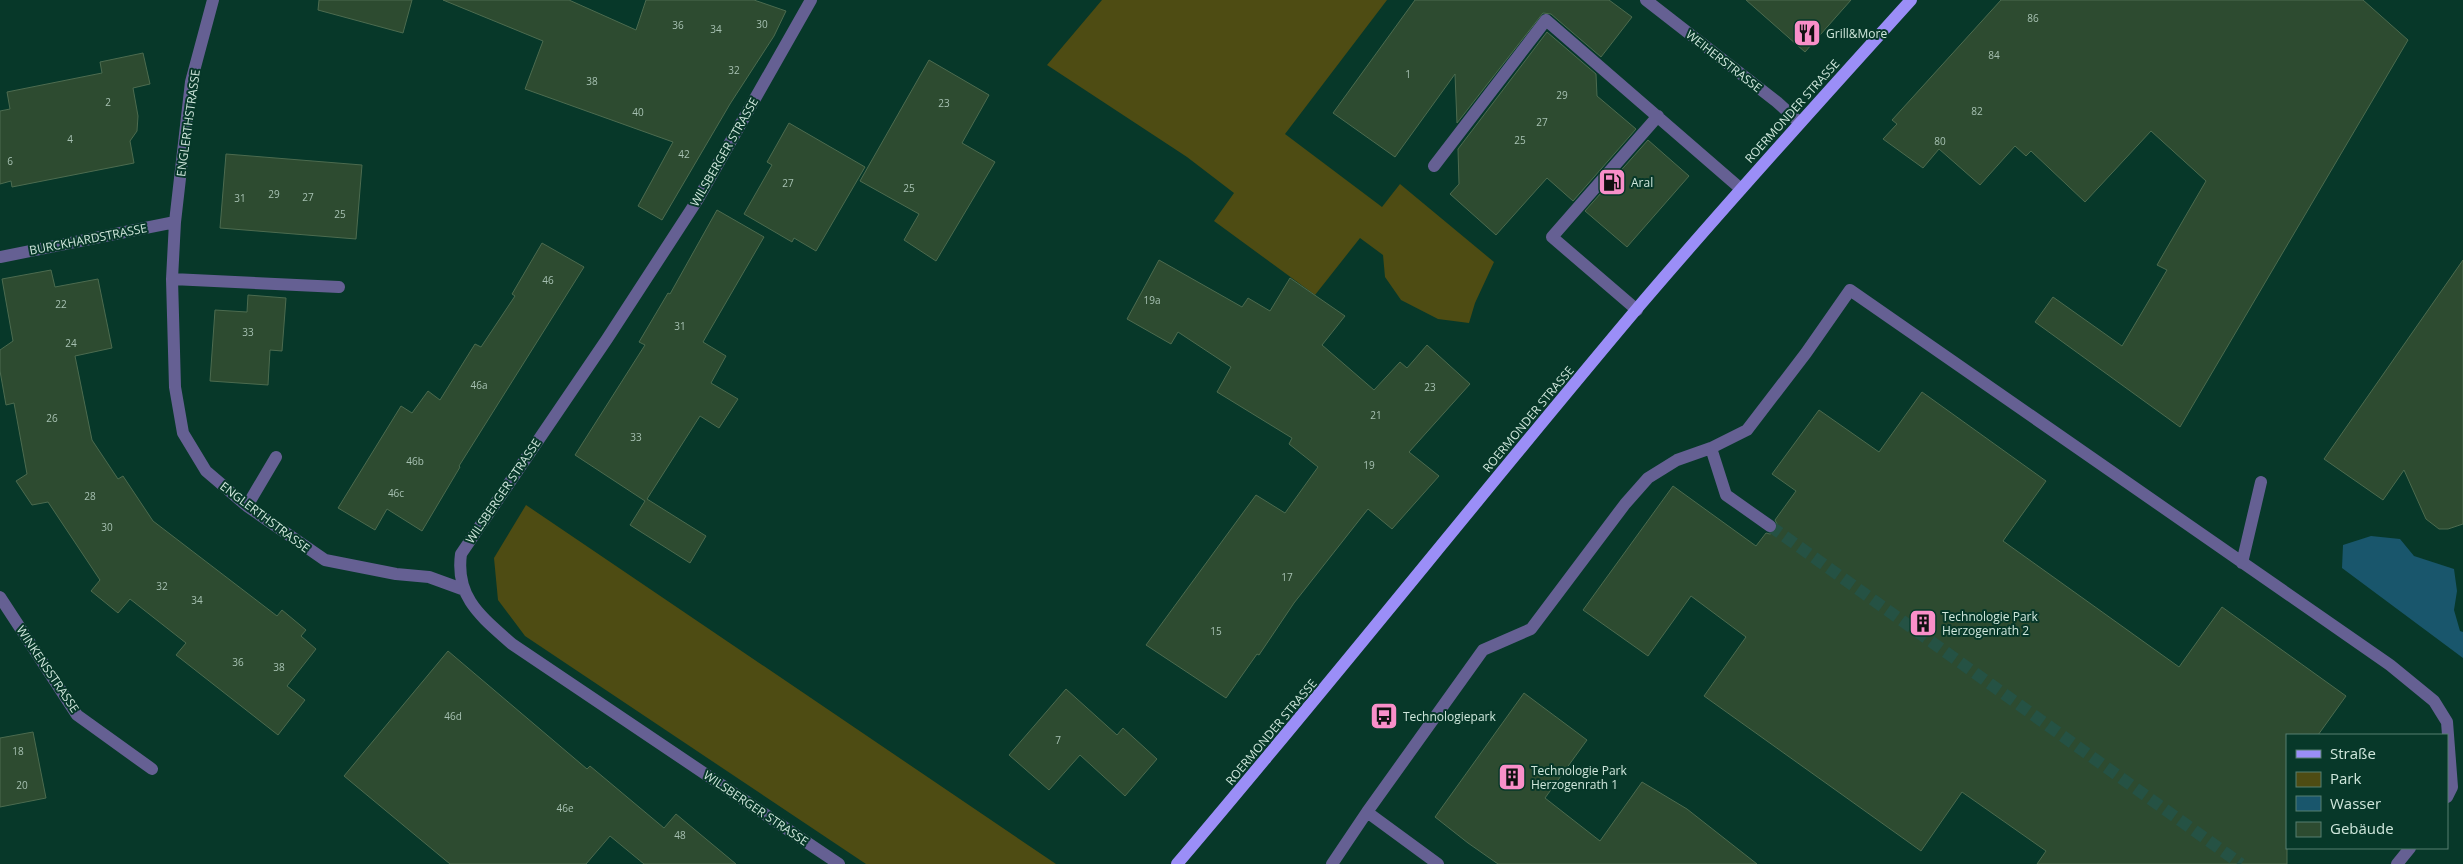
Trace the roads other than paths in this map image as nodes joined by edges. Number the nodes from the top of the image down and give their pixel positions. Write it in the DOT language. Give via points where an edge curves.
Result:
graph roads {
  1 [pos="213,0"];
  2 [pos="811,0"];
  3 [pos="1646,0"];
  4 [pos="1911,0"];
  5 [pos="1658,116"];
  6 [pos="1800,123"];
  7 [pos="1434,166"];
  8 [pos="1741,189"];
  9 [pos="176,222"];
  10 [pos="0,257"];
  11 [pos="172,279"];
  12 [pos="339,287"];
  13 [pos="1637,310"];
  14 [pos="1711,448"];
  15 [pos="276,457"];
  16 [pos="2261,482"];
  17 [pos="247,506"];
  18 [pos="1770,526"];
  19 [pos="2242,564"];
  20 [pos="462,589"];
  21 [pos="0,598"];
  22 [pos="2447,734"];
  23 [pos="2448,739"];
  24 [pos="152,769"];
  25 [pos="2454,791"];
  26 [pos="1367,812"];
  27 [pos="2409,849"];
  28 [pos="839,864"];
  29 [pos="1177,864"];
  30 [pos="1332,864"];
  31 [pos="1438,864"];
  32 [pos="2397,864"];
  1 -- 9 [label="street, ENGLERTHSTRASSE" via="191,82"];
  2 -- 20 [label="street, WILSBERGER STRASSE" via="698,200 461,554 458,571"];
  3 -- 6 [label="street, WEIHERSTRASSE"];
  4 -- 6 [label="main road, ROERMONDER STRASSE"];
  5 -- 7 [label="street" via="1546,20"];
  5 -- 8 [label="street"];
  5 -- 13 [label="street" via="1552,237"];
  6 -- 8 [label="main road, ROERMONDER STRASSE"];
  8 -- 13 [label="main road, ROERMONDER STRASSE"];
  9 -- 10 [label="street, BURCKHARDSTRASSE"];
  9 -- 11 [label="street, ENGLERTHSTRASSE"];
  11 -- 12 [label="street"];
  11 -- 17 [label="street, ENGLERTHSTRASSE" via="175,387 183,433 206,471"];
  13 -- 29 [label="main road, ROERMONDER STRASSE"];
  14 -- 18 [label="street" via="1726,495"];
  14 -- 19 [label="street" via="1747,430 1850,290"];
  14 -- 26 [label="street" via="1677,460 1648,478 1531,629 1483,650"];
  15 -- 17 [label="street"];
  16 -- 19 [label="street"];
  17 -- 20 [label="street, ENGLERTHSTRASSE" via="325,560 396,574 429,576"];
  19 -- 22 [label="street" via="2390,665 2434,700 2446,722"];
  20 -- 28 [label="street, WILSBERGER STRASSE" via="478,613 512,644"];
  21 -- 24 [label="street, WINKENSSTRASSE" via="77,715"];
  23 -- 25 [label="street"];
  26 -- 30 [label="street"];
  26 -- 31 [label="street"];
  27 -- 32 [label="street"];
}
